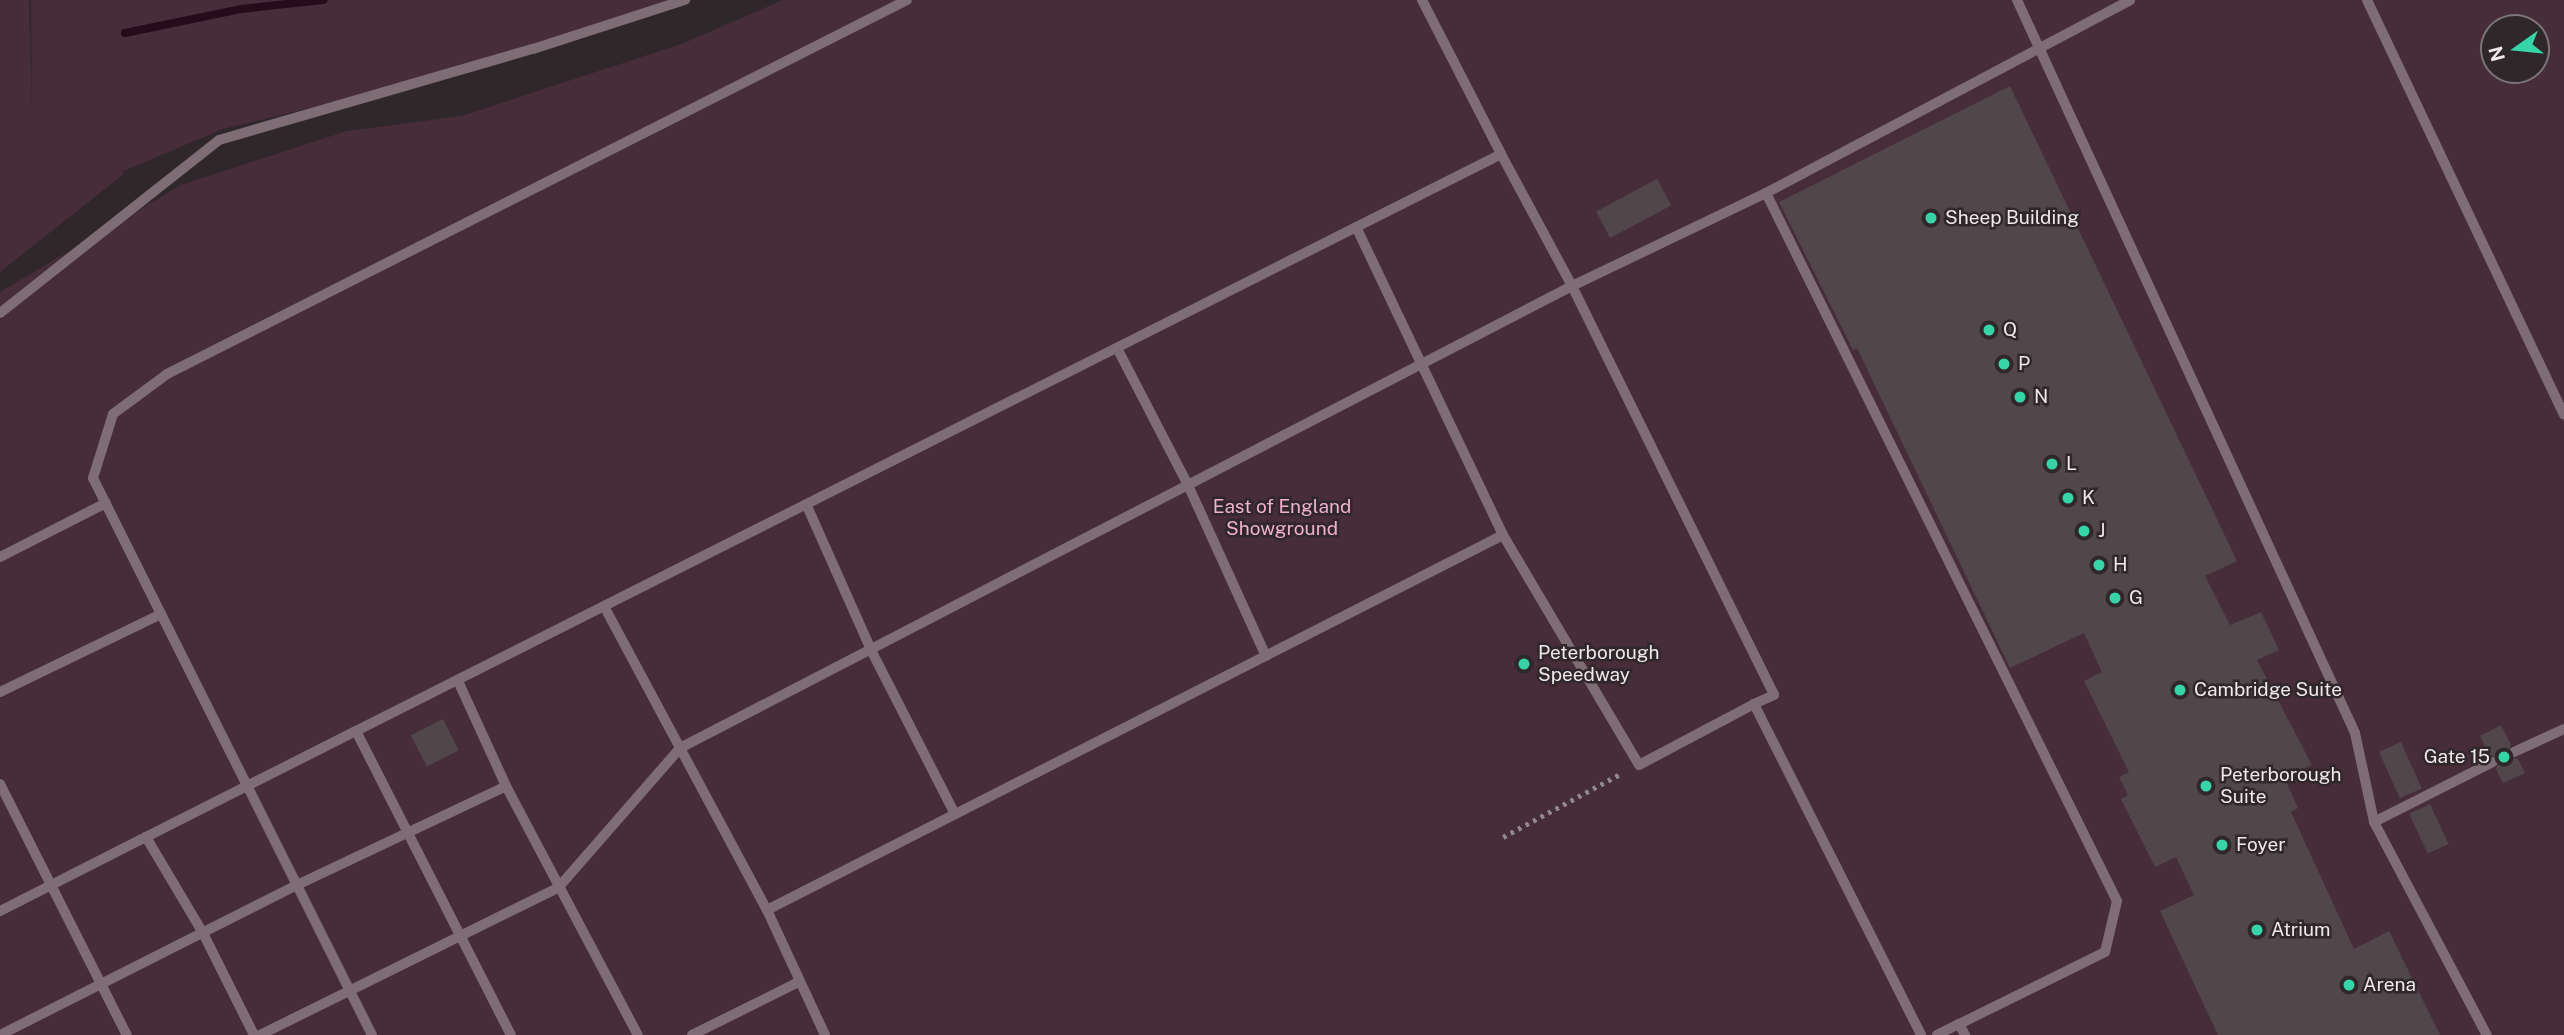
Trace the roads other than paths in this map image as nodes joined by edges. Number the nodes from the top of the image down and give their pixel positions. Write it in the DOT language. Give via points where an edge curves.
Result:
graph roads {
  1 [pos="685,0"];
  2 [pos="907,0"];
  3 [pos="1422,0"];
  4 [pos="2017,0"];
  5 [pos="2130,0"];
  6 [pos="2367,0"];
  7 [pos="2040,49"];
  8 [pos="1501,154"];
  9 [pos="1766,193"];
  10 [pos="1356,227"];
  11 [pos="1572,286"];
  12 [pos="0,313"];
  13 [pos="1117,348"];
  14 [pos="1422,364"];
  15 [pos="2564,415"];
  16 [pos="1188,485"];
  17 [pos="106,503"];
  18 [pos="807,506"];
  19 [pos="1503,535"];
  20 [pos="0,557"];
  21 [pos="605,608"];
  22 [pos="161,614"];
  23 [pos="871,650"];
  24 [pos="1266,656"];
  25 [pos="458,681"];
  26 [pos="0,692"];
  27 [pos="1754,704"];
  28 [pos="2564,729"];
  29 [pos="356,731"];
  30 [pos="680,748"];
  31 [pos="2514,752"];
  32 [pos="2493,762"];
  33 [pos="0,784"];
  34 [pos="247,785"];
  35 [pos="506,786"];
  36 [pos="955,814"];
  37 [pos="2374,822"];
  38 [pos="407,832"];
  39 [pos="146,837"];
  40 [pos="297,885"];
  41 [pos="51,887"];
  42 [pos="558,888"];
  43 [pos="766,910"];
  44 [pos="0,911"];
  45 [pos="203,933"];
  46 [pos="459,936"];
  47 [pos="799,982"];
  48 [pos="101,985"];
  49 [pos="349,989"];
  50 [pos="1959,1024"];
  51 [pos="0,1035"];
  52 [pos="127,1035"];
  53 [pos="254,1035"];
  54 [pos="260,1035"];
  55 [pos="372,1035"];
  56 [pos="511,1035"];
  57 [pos="638,1035"];
  58 [pos="692,1035"];
  59 [pos="825,1035"];
  60 [pos="1921,1035"];
  61 [pos="1937,1035"];
  62 [pos="1965,1035"];
  63 [pos="2487,1035"];
  1 -- 12 [label="lane" via="533,49 219,139"];
  2 -- 17 [label="lane" via="167,374 113,414 93,478"];
  3 -- 8 [label="lane"];
  4 -- 7 [label="lane"];
  5 -- 7 [label="lane"];
  6 -- 15 [label="lane"];
  7 -- 9 [label="lane"];
  7 -- 37 [label="lane" via="2355,733"];
  8 -- 10 [label="lane"];
  8 -- 11 [label="lane"];
  9 -- 11 [label="lane"];
  9 -- 50 [label="lane" via="2118,901 2105,952"];
  10 -- 13 [label="lane"];
  10 -- 14 [label="lane"];
  11 -- 14 [label="lane"];
  11 -- 27 [label="lane" via="1774,695"];
  13 -- 16 [label="lane"];
  13 -- 18 [label="lane"];
  14 -- 16 [label="lane"];
  14 -- 19 [label="lane"];
  16 -- 23 [label="lane"];
  16 -- 24 [label="lane"];
  17 -- 20 [label="lane"];
  17 -- 22 [label="lane"];
  18 -- 21 [label="lane"];
  18 -- 23 [label="lane"];
  19 -- 24 [label="lane"];
  19 -- 27 [label="lane" via="1639,765"];
  21 -- 25 [label="lane"];
  21 -- 30 [label="lane"];
  22 -- 26 [label="lane"];
  22 -- 34 [label="lane"];
  23 -- 30 [label="lane"];
  23 -- 36 [label="lane"];
  24 -- 36 [label="lane"];
  25 -- 29 [label="lane"];
  25 -- 35 [label="lane"];
  27 -- 60 [label="lane"];
  28 -- 31 [label="lane"];
  29 -- 34 [label="lane"];
  29 -- 38 [label="lane"];
  30 -- 42 [label="lane"];
  30 -- 43 [label="lane"];
  32 -- 37 [label="lane"];
  33 -- 41 [label="lane"];
  34 -- 39 [label="lane"];
  34 -- 40 [label="lane"];
  35 -- 38 [label="lane"];
  35 -- 42 [label="lane"];
  36 -- 43 [label="lane"];
  37 -- 63 [label="lane"];
  38 -- 40 [label="lane"];
  38 -- 46 [label="lane"];
  39 -- 41 [label="lane"];
  39 -- 45 [label="lane"];
  40 -- 45 [label="lane"];
  40 -- 49 [label="lane"];
  41 -- 44 [label="lane"];
  41 -- 48 [label="lane"];
  42 -- 46 [label="lane"];
  42 -- 57 [label="lane"];
  43 -- 47 [label="lane"];
  45 -- 48 [label="lane"];
  45 -- 53 [label="lane"];
  46 -- 49 [label="lane"];
  46 -- 56 [label="lane"];
  47 -- 58 [label="lane"];
  47 -- 59 [label="lane"];
  48 -- 51 [label="lane"];
  48 -- 52 [label="lane"];
  49 -- 54 [label="lane"];
  49 -- 55 [label="lane"];
  50 -- 61 [label="lane"];
  50 -- 62 [label="lane"];
}
